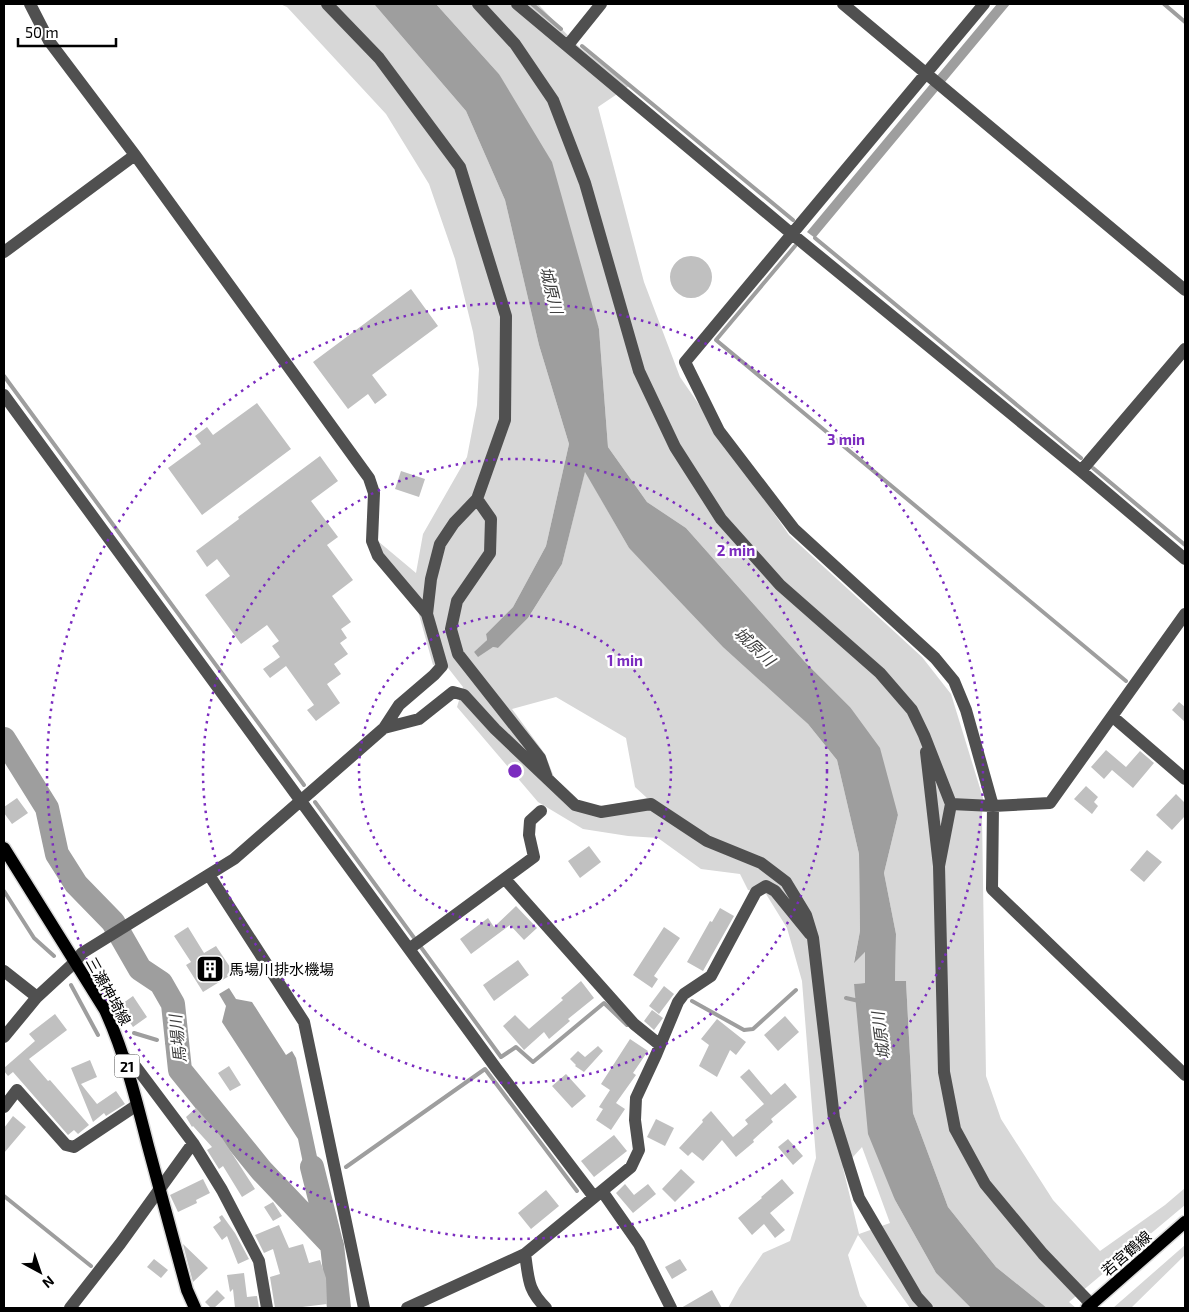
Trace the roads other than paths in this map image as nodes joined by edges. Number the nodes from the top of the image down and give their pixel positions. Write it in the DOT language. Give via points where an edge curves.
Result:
graph roads {
  1 [pos="30,4"];
  2 [pos="327,4"];
  3 [pos="478,4"];
  4 [pos="518,4"];
  5 [pos="601,4"];
  6 [pos="842,4"];
  7 [pos="984,4"];
  8 [pos="568,45"];
  9 [pos="926,73"];
  10 [pos="135,155"];
  11 [pos="792,234"];
  12 [pos="4,252"];
  13 [pos="1185,290"];
  14 [pos="1185,349"];
  15 [pos="4,395"];
  16 [pos="1081,471"];
  17 [pos="477,499"];
  18 [pos="1185,559"];
  19 [pos="427,614"];
  20 [pos="1185,614"];
  21 [pos="1113,717"];
  22 [pos="384,728"];
  23 [pos="924,735"];
  24 [pos="1185,778"];
  25 [pos="548,780"];
  26 [pos="301,801"];
  27 [pos="950,804"];
  28 [pos="993,806"];
  29 [pos="541,811"];
  30 [pos="4,848"];
  31 [pos="938,866"];
  32 [pos="209,875"];
  33 [pos="505,879"];
  34 [pos="813,938"];
  35 [pos="409,949"];
  36 [pos="75,962"];
  37 [pos="4,971"];
  38 [pos="37,997"];
  39 [pos="4,1037"];
  40 [pos="660,1045"];
  41 [pos="124,1057"];
  42 [pos="1185,1076"];
  43 [pos="137,1105"];
  44 [pos="4,1107"];
  45 [pos="193,1143"];
  46 [pos="160,1190"];
  47 [pos="598,1194"];
  48 [pos="1185,1222"];
  49 [pos="525,1254"];
  50 [pos="1089,1306"];
  51 [pos="70,1308"];
  52 [pos="195,1308"];
  53 [pos="268,1308"];
  54 [pos="364,1308"];
  55 [pos="407,1308"];
  56 [pos="546,1308"];
  57 [pos="671,1308"];
  58 [pos="927,1308"];
  1 -- 10 [label="street" via="49,40"];
  2 -- 17 [label="street" via="379,58 460,167 506,316 506,420"];
  3 -- 23 [label="street" via="515,44 553,100 585,184 639,371 675,448 720,519 780,585 880,673 912,710"];
  4 -- 8 [label="street"];
  5 -- 8 [label="street"];
  6 -- 9 [label="street"];
  7 -- 9 [label="street"];
  8 -- 11 [label="street"];
  9 -- 11 [label="street"];
  9 -- 13 [label="street"];
  10 -- 12 [label="street"];
  10 -- 19 [label="street" via="369,478 374,493 372,541 378,556"];
  11 -- 16 [label="street"];
  11 -- 28 [label="street" via="685,362 719,431 794,529 935,658 954,681 966,710"];
  14 -- 16 [label="street"];
  15 -- 26 [label="street"];
  16 -- 18 [label="street"];
  17 -- 19 [label="street" via="440,544"];
  17 -- 25 [label="street" via="491,519 490,554 457,601 451,629 458,654 540,758"];
  19 -- 22 [label="street" via="442,666 399,705"];
  20 -- 21 [label="street"];
  21 -- 24 [label="street"];
  21 -- 28 [label="street" via="1050,803"];
  22 -- 25 [label="street" via="419,719 453,692 464,695"];
  22 -- 26 [label="street"];
  23 -- 27 [label="street"];
  23 -- 31 [label="street"];
  25 -- 34 [label="street" via="576,805 601,812 651,804 707,841 761,863 786,882 806,915"];
  26 -- 32 [label="street" via="234,859"];
  26 -- 35 [label="street"];
  27 -- 28 [label="street"];
  27 -- 31 [label="street"];
  28 -- 42 [label="street" via="992,889"];
  29 -- 33 [label="street" via="530,821 529,835 534,857"];
  30 -- 36 [label="main road, 三瀬神埼線 / 21"];
  31 -- 50 [label="street" via="944,1072 955,1129 986,1184"];
  32 -- 36 [label="street" via="82,953"];
  32 -- 54 [label="street" via="304,1022"];
  33 -- 35 [label="street"];
  33 -- 40 [label="street" via="634,1024"];
  34 -- 40 [label="street" via="775,891 766,886 756,892 711,976 684,994 678,1002"];
  34 -- 58 [label="street" via="834,1118 845,1154 859,1198 917,1297"];
  35 -- 47 [label="street"];
  36 -- 38 [label="street"];
  36 -- 41 [label="main road, 三瀬神埼線 / 21" via="105,1010"];
  37 -- 38 [label="street"];
  38 -- 39 [label="street"];
  40 -- 47 [label="street" via="636,1098 639,1150 631,1167"];
  41 -- 43 [label="main road, 三瀬神埼線 / 21"];
  41 -- 45 [label="street" via="136,1067"];
  43 -- 44 [label="street" via="74,1147 66,1145 17,1090"];
  43 -- 46 [label="main road, 三瀬神埼線 / 21"];
  45 -- 46 [label="street"];
  45 -- 53 [label="street" via="259,1261"];
  46 -- 51 [label="street"];
  46 -- 52 [label="main road, 三瀬神埼線 / 21" via="187,1290"];
  47 -- 49 [label="street"];
  47 -- 57 [label="street" via="639,1244"];
  48 -- 50 [label="main road, 若宮鶴線"];
  49 -- 55 [label="street"];
  49 -- 56 [label="street" via="529,1284 535,1297"];
}
